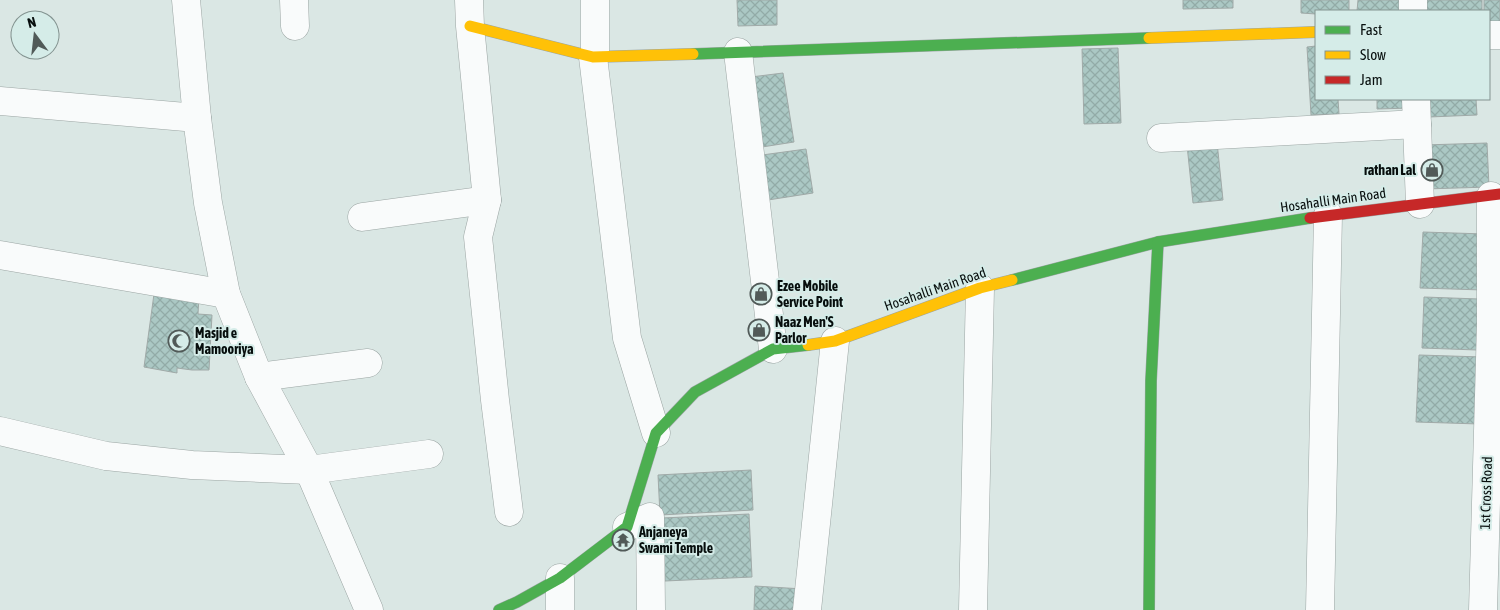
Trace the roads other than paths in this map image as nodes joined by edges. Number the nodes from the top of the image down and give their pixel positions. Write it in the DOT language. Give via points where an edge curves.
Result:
graph roads {
  1 [pos="186,0"];
  2 [pos="595,0"];
  3 [pos="469,13"];
  4 [pos="1315,32"];
  5 [pos="738,52"];
  6 [pos="594,57"];
  7 [pos="0,101"];
  8 [pos="1417,111"];
  9 [pos="197,118"];
  10 [pos="1161,138"];
  11 [pos="1496,195"];
  12 [pos="487,200"];
  13 [pos="1420,204"];
  14 [pos="1328,215"];
  15 [pos="362,217"];
  16 [pos="1158,242"];
  17 [pos="0,255"];
  18 [pos="980,288"];
  19 [pos="226,294"];
  20 [pos="835,341"];
  21 [pos="773,349"];
  22 [pos="368,363"];
  23 [pos="259,377"];
  24 [pos="0,431"];
  25 [pos="656,433"];
  26 [pos="429,454"];
  27 [pos="309,470"];
  28 [pos="509,512"];
  29 [pos="627,527"];
  30 [pos="560,578"];
  31 [pos="369,610"];
  32 [pos="499,610"];
  33 [pos="560,610"];
  34 [pos="651,610"];
  35 [pos="807,610"];
  36 [pos="973,610"];
  37 [pos="1149,610"];
  38 [pos="1320,610"];
  39 [pos="1483,610"];
  1 -- 9 [label="street"];
  2 -- 6 [label="street"];
  3 -- 6 [label="street"];
  3 -- 12 [label="street"];
  4 -- 5 [label="street"];
  5 -- 6 [label="street"];
  5 -- 21 [label="street"];
  6 -- 25 [label="street" via="627,338"];
  7 -- 9 [label="street"];
  8 -- 10 [label="street"];
  8 -- 13 [label="street"];
  9 -- 19 [label="street" via="208,203"];
  11 -- 13 [label="street, Hosahalli Main Road"];
  11 -- 39 [label="street, 1st Cross Road"];
  12 -- 15 [label="street"];
  12 -- 28 [label="street" via="478,237"];
  13 -- 14 [label="street, Hosahalli Main Road"];
  14 -- 16 [label="street, Hosahalli Main Road"];
  14 -- 38 [label="street"];
  16 -- 18 [label="street, Hosahalli Main Road"];
  16 -- 37 [label="street" via="1151,381"];
  17 -- 19 [label="street"];
  18 -- 20 [label="street, Hosahalli Main Road"];
  18 -- 36 [label="street"];
  19 -- 23 [label="street"];
  20 -- 21 [label="street, Hosahalli Main Road"];
  20 -- 35 [label="street"];
  21 -- 25 [label="street, Hosahalli Main Road" via="695,392"];
  22 -- 23 [label="street"];
  23 -- 27 [label="street"];
  24 -- 27 [label="street" via="106,456 192,465"];
  25 -- 29 [label="street, Hosahalli Main Road"];
  26 -- 27 [label="street"];
  27 -- 31 [label="street"];
  29 -- 30 [label="street"];
  29 -- 34 [label="street" via="650,518"];
  30 -- 32 [label="street"];
  30 -- 33 [label="street"];
}
